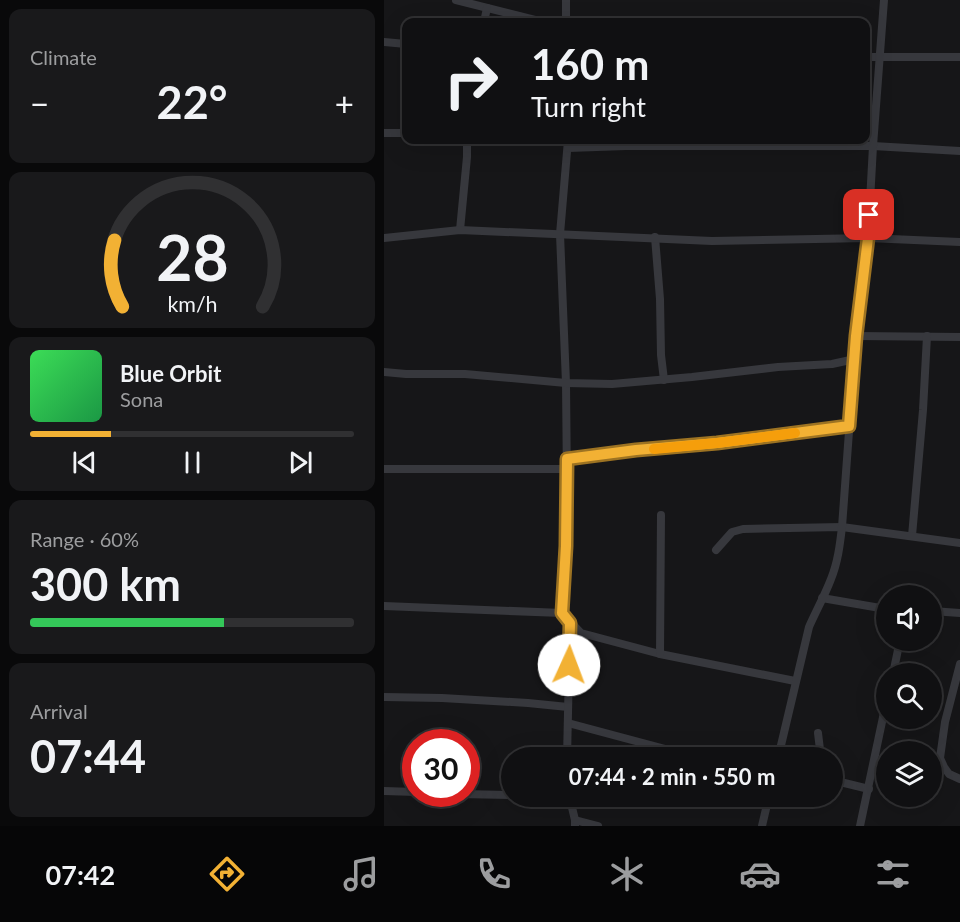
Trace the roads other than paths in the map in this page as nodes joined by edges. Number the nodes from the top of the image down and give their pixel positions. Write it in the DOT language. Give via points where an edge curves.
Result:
graph roads {
  1 [pos="456,0"];
  2 [pos="566,0"];
  3 [pos="884,0"];
  4 [pos="487,8"];
  5 [pos="485,18"];
  6 [pos="527,18"];
  7 [pos="566,18"];
  8 [pos="384,42"];
  9 [pos="402,44"];
  10 [pos="870,57"];
  11 [pos="879,57"];
  12 [pos="960,57"];
  13 [pos="384,133"];
  14 [pos="402,133"];
  15 [pos="468,144"];
  16 [pos="568,144"];
  17 [pos="873,146"];
  18 [pos="960,151"];
  19 [pos="460,230"];
  20 [pos="560,234"];
  21 [pos="655,237"];
  22 [pos="384,238"];
  23 [pos="868,238"];
  24 [pos="960,242"];
  25 [pos="856,336"];
  26 [pos="927,336"];
  27 [pos="960,337"];
  28 [pos="855,359"];
  29 [pos="384,372"];
  30 [pos="664,380"];
  31 [pos="566,383"];
  32 [pos="849,426"];
  33 [pos="567,459"];
  34 [pos="384,469"];
  35 [pos="566,469"];
  36 [pos="661,515"];
  37 [pos="842,527"];
  38 [pos="912,536"];
  39 [pos="960,543"];
  40 [pos="716,550"];
  41 [pos="822,598"];
  42 [pos="384,606"];
  43 [pos="876,607"];
  44 [pos="942,612"];
  45 [pos="562,613"];
  46 [pos="960,613"];
  47 [pos="570,623"];
  48 [pos="660,654"];
  49 [pos="960,664"];
  50 [pos="795,681"];
  51 [pos="384,697"];
  52 [pos="568,707"];
  53 [pos="568,723"];
  54 [pos="881,729"];
  55 [pos="818,733"];
  56 [pos="567,747"];
  57 [pos="658,747"];
  58 [pos="781,747"];
  59 [pos="820,747"];
  60 [pos="960,779"];
  61 [pos="843,783"];
  62 [pos="869,789"];
  63 [pos="384,791"];
  64 [pos="402,792"];
  65 [pos="480,794"];
  66 [pos="501,795"];
  67 [pos="572,807"];
  68 [pos="766,807"];
  69 [pos="575,823"];
  70 [pos="598,826"];
  71 [pos="762,826"];
  72 [pos="860,826"];
  1 -- 4 [label="street"];
  2 -- 7 [label="street"];
  3 -- 11 [label="street"];
  4 -- 5 [label="street"];
  4 -- 6 [label="street"];
  8 -- 9 [label="street"];
  10 -- 11 [label="street"];
  11 -- 12 [label="street"];
  11 -- 17 [label="street"];
  13 -- 14 [label="street"];
  15 -- 19 [label="street"];
  16 -- 17 [label="street"];
  16 -- 20 [label="street"];
  17 -- 18 [label="street"];
  17 -- 23 [label="street"];
  19 -- 20 [label="street"];
  19 -- 22 [label="street"];
  20 -- 21 [label="street"];
  20 -- 31 [label="street"];
  21 -- 23 [label="street"];
  21 -- 30 [label="street"];
  23 -- 24 [label="street"];
  23 -- 25 [label="street"];
  25 -- 26 [label="street"];
  25 -- 28 [label="street"];
  26 -- 27 [label="street"];
  26 -- 38 [label="street"];
  28 -- 30 [label="street"];
  28 -- 32 [label="street"];
  29 -- 31 [label="street"];
  30 -- 31 [label="street"];
  31 -- 33 [label="street"];
  32 -- 33 [label="street"];
  32 -- 37 [label="street"];
  33 -- 35 [label="street"];
  34 -- 35 [label="street"];
  35 -- 45 [label="street"];
  36 -- 48 [label="street"];
  37 -- 38 [label="street"];
  37 -- 40 [label="street" via="732,532"];
  37 -- 41 [label="street" via="838,556"];
  38 -- 39 [label="street"];
  41 -- 43 [label="street"];
  41 -- 50 [label="street" via="809,627"];
  42 -- 45 [label="street"];
  44 -- 46 [label="street"];
  45 -- 47 [label="street"];
  47 -- 48 [label="street" via="581,633"];
  47 -- 52 [label="street"];
  48 -- 50 [label="street"];
  49 -- 60 [label="street" via="940,758 949,774"];
  50 -- 58 [label="street"];
  51 -- 52 [label="street"];
  52 -- 53 [label="street"];
  53 -- 56 [label="street"];
  53 -- 57 [label="street"];
  54 -- 62 [label="street"];
  55 -- 59 [label="street"];
  61 -- 62 [label="street"];
  62 -- 72 [label="street"];
  63 -- 64 [label="street"];
  65 -- 66 [label="street"];
  67 -- 69 [label="street"];
  68 -- 71 [label="street"];
  69 -- 70 [label="street"];
}
